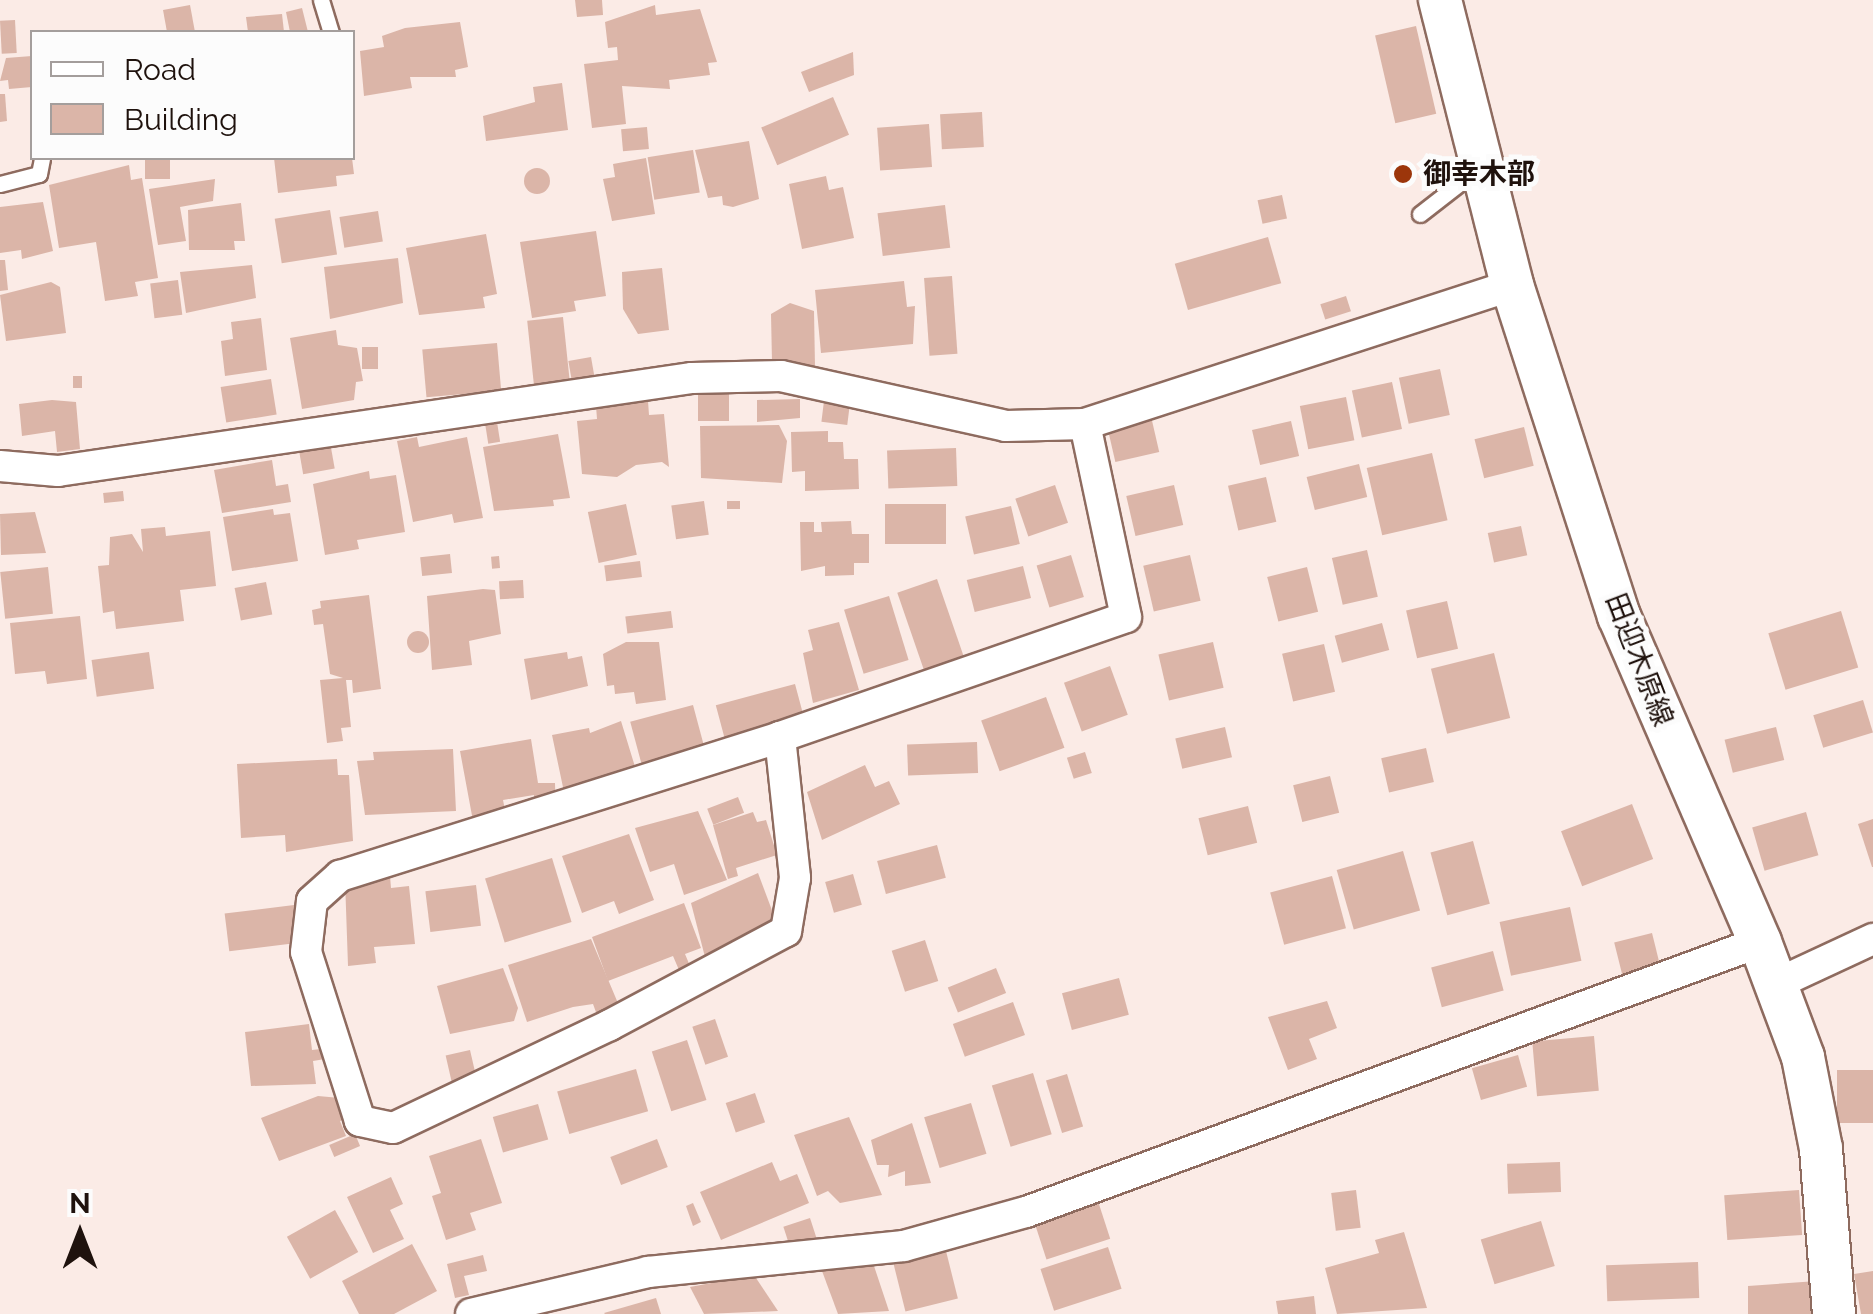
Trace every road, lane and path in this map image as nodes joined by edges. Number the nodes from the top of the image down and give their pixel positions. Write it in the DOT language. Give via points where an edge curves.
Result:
graph roads {
  1 [pos="321,0"];
  2 [pos="1440,0"];
  3 [pos="329,30"];
  4 [pos="42,160"];
  5 [pos="1482,166"];
  6 [pos="0,184"];
  7 [pos="1420,214"];
  8 [pos="1512,285"];
  9 [pos="1085,424"];
  10 [pos="0,466"];
  11 [pos="780,738"];
  12 [pos="1873,939"];
  13 [pos="1760,942"];
  14 [pos="1776,984"];
  15 [pos="471,1314"];
  16 [pos="1834,1314"];
  1 -- 3 [label="lane"];
  2 -- 5 [label="main road, 田迎木原線"];
  4 -- 6 [label="lane" via="39,174"];
  5 -- 7 [label="lane"];
  5 -- 8 [label="main road, 田迎木原線"];
  8 -- 9 [label="street"];
  8 -- 13 [label="main road, 田迎木原線" via="1619,616"];
  9 -- 10 [label="street" via="1006,426 781,376 692,378 58,471"];
  9 -- 11 [label="street" via="1126,617"];
  11 -- 11 [label="street" via="796,878 786,930 610,1025 393,1128 360,1121 306,952 312,901 340,876"];
  12 -- 14 [label="street"];
  13 -- 14 [label="main road, 田迎木原線"];
  13 -- 15 [label="street" via="1026,1212 904,1246 648,1272"];
  14 -- 16 [label="main road, 田迎木原線" via="1803,1057 1822,1149"];
}
